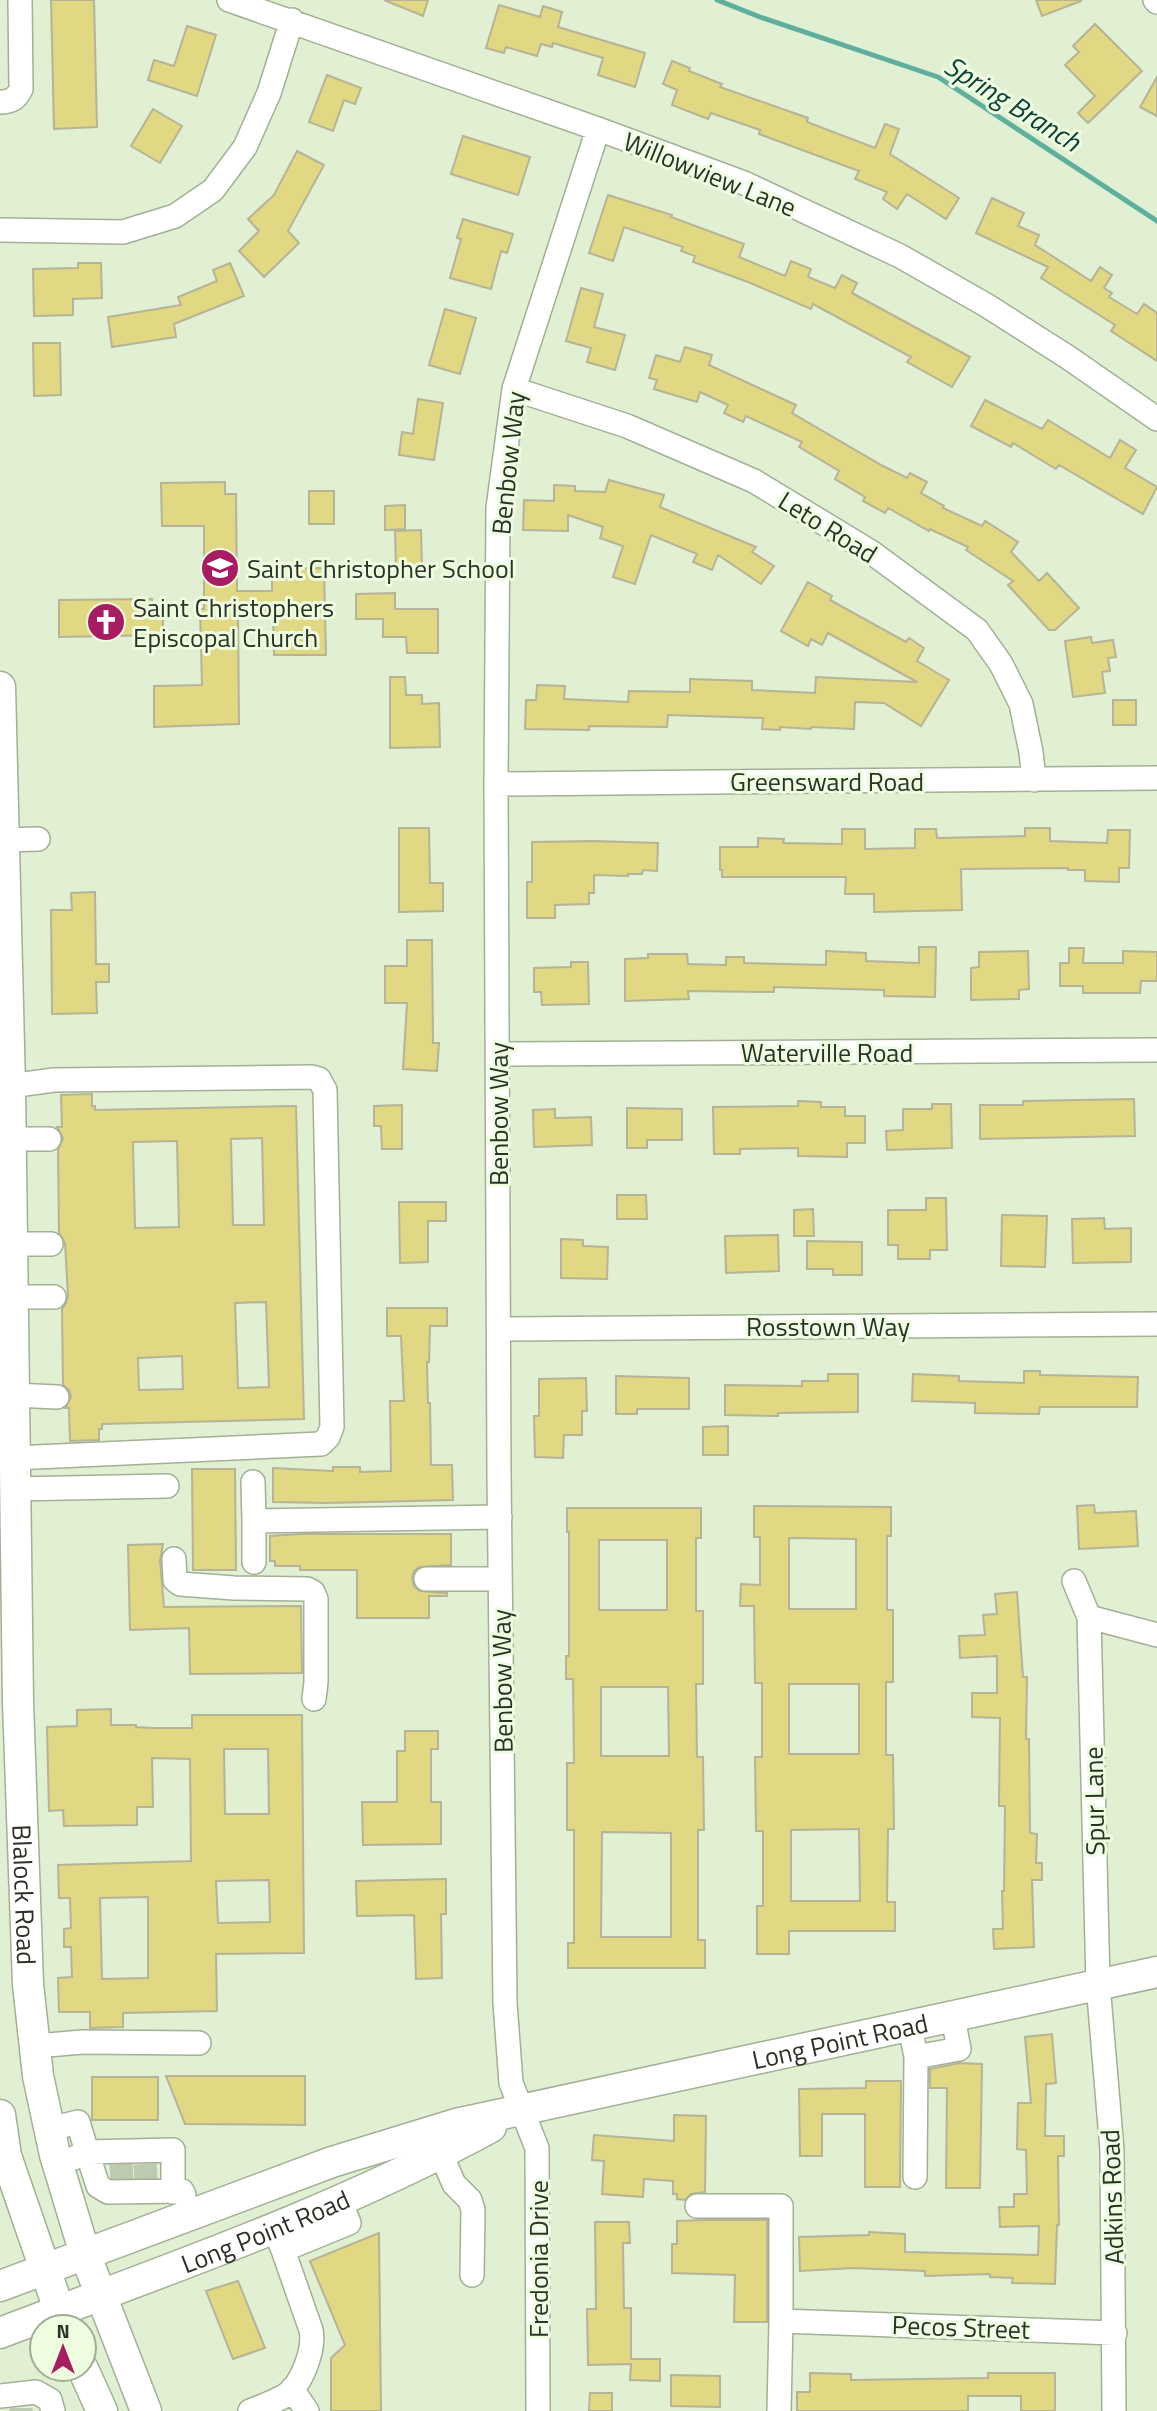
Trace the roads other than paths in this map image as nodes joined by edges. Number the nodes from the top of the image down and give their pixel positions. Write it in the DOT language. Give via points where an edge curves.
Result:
graph roads {
  1 [pos="229,0"];
  2 [pos="13,2"];
  3 [pos="292,20"];
  4 [pos="0,102"];
  5 [pos="598,129"];
  6 [pos="0,230"];
  7 [pos="514,389"];
  8 [pos="1157,419"];
  9 [pos="0,687"];
  10 [pos="1157,778"];
  11 [pos="1034,780"];
  12 [pos="496,784"];
  13 [pos="38,839"];
  14 [pos="2,840"];
  15 [pos="1157,1050"];
  16 [pos="498,1055"];
  17 [pos="10,1086"];
  18 [pos="11,1139"];
  19 [pos="49,1139"];
  20 [pos="5,1170"];
  21 [pos="12,1244"];
  22 [pos="51,1244"];
  23 [pos="13,1297"];
  24 [pos="54,1297"];
  25 [pos="1157,1324"];
  26 [pos="500,1329"];
  27 [pos="14,1395"];
  28 [pos="57,1397"];
  29 [pos="7,1460"];
  30 [pos="253,1482"];
  31 [pos="167,1486"];
  32 [pos="15,1489"];
  33 [pos="500,1517"];
  34 [pos="254,1521"];
  35 [pos="174,1559"];
  36 [pos="254,1562"];
  37 [pos="426,1579"];
  38 [pos="500,1579"];
  39 [pos="1074,1581"];
  40 [pos="1089,1617"];
  41 [pos="1157,1635"];
  42 [pos="314,1699"];
  43 [pos="9,1713"];
  44 [pos="13,1949"];
  45 [pos="1157,1972"];
  46 [pos="1098,1984"];
  47 [pos="953,2018"];
  48 [pos="910,2027"];
  49 [pos="198,2043"];
  50 [pos="36,2046"];
  51 [pos="916,2057"];
  52 [pos="522,2110"];
  53 [pos="0,2115"];
  54 [pos="50,2129"];
  55 [pos="87,2152"];
  56 [pos="441,2154"];
  57 [pos="3,2156"];
  58 [pos="58,2165"];
  59 [pos="122,2172"];
  60 [pos="146,2172"];
  61 [pos="915,2176"];
  62 [pos="173,2192"];
  63 [pos="697,2206"];
  64 [pos="193,2213"];
  65 [pos="279,2239"];
  66 [pos="85,2254"];
  67 [pos="43,2268"];
  68 [pos="472,2275"];
  69 [pos="0,2286"];
  70 [pos="100,2295"];
  71 [pos="59,2313"];
  72 [pos="71,2313"];
  73 [pos="781,2321"];
  74 [pos="28,2327"];
  75 [pos="0,2333"];
  76 [pos="1115,2333"];
  77 [pos="89,2383"];
  78 [pos="292,2389"];
  79 [pos="13,2399"];
  80 [pos="53,2411"];
  81 [pos="102,2411"];
  82 [pos="146,2411"];
  83 [pos="250,2411"];
  84 [pos="307,2411"];
  85 [pos="538,2411"];
  86 [pos="779,2411"];
  87 [pos="1114,2411"];
  1 -- 3 [label="street, Willowview Lane"];
  2 -- 4 [label="street" via="21,89 16,97"];
  3 -- 5 [label="street, Willowview Lane"];
  3 -- 6 [label="street" via="269,93 245,147 213,190 175,216 123,232"];
  5 -- 7 [label="street, Benbow Way"];
  5 -- 8 [label="street, Willowview Lane" via="744,183 900,256 986,305"];
  7 -- 11 [label="street, Leto Road" via="627,426 754,481 871,552 977,630 1021,704"];
  7 -- 12 [label="street, Benbow Way" via="498,508"];
  9 -- 14 [label="main road, Blalock Road"];
  10 -- 11 [label="street, Greensward Road"];
  11 -- 12 [label="street, Greensward Road"];
  12 -- 16 [label="street, Benbow Way"];
  13 -- 14 [label="street"];
  14 -- 17 [label="main road, Blalock Road"];
  15 -- 16 [label="street, Waterville Road"];
  16 -- 26 [label="street, Benbow Way"];
  17 -- 18 [label="main road, Blalock Road"];
  17 -- 29 [label="street" via="54,1080 319,1079 325,1090 332,1427 321,1444"];
  18 -- 19 [label="street"];
  18 -- 20 [label="main road, Blalock Road"];
  20 -- 21 [label="main road, Blalock Road"];
  21 -- 22 [label="street"];
  21 -- 23 [label="main road, Blalock Road"];
  23 -- 24 [label="street"];
  23 -- 27 [label="main road, Blalock Road"];
  25 -- 26 [label="street, Rosstown Way"];
  26 -- 33 [label="street, Benbow Way"];
  27 -- 28 [label="street"];
  27 -- 29 [label="main road, Blalock Road"];
  29 -- 32 [label="main road, Blalock Road"];
  30 -- 34 [label="street"];
  31 -- 32 [label="street"];
  32 -- 43 [label="main road, Blalock Road"];
  33 -- 34 [label="street"];
  33 -- 38 [label="street, Benbow Way"];
  34 -- 36 [label="street"];
  35 -- 42 [label="street" via="175,1580 180,1584 313,1592"];
  37 -- 38 [label="street"];
  38 -- 52 [label="street, Benbow Way" via="505,2004 511,2083"];
  39 -- 40 [label="street"];
  40 -- 41 [label="street"];
  40 -- 46 [label="street, Spur Lane"];
  43 -- 44 [label="main road, Blalock Road"];
  44 -- 50 [label="main road, Blalock Road" via="28,1984"];
  45 -- 46 [label="main road, Long Point Road"];
  46 -- 47 [label="main road, Long Point Road"];
  46 -- 76 [label="street, Adkins Road" via="1112,2150"];
  47 -- 48 [label="main road, Long Point Road"];
  47 -- 51 [label="street" via="959,2049"];
  48 -- 51 [label="street"];
  48 -- 52 [label="main road, Long Point Road"];
  49 -- 50 [label="street"];
  50 -- 54 [label="main road, Blalock Road"];
  51 -- 61 [label="street"];
  52 -- 56 [label="main road, Long Point Road"];
  52 -- 64 [label="main road, Long Point Road" via="456,2124 332,2162"];
  52 -- 85 [label="street, Fredonia Drive" via="537,2148"];
  53 -- 57 [label="main road"];
  54 -- 55 [label="street" via="78,2122"];
  54 -- 58 [label="main road, Blalock Road"];
  55 -- 58 [label="street"];
  55 -- 59 [label="street"];
  55 -- 59 [label="street" via="98,2186 108,2192"];
  56 -- 65 [label="main road, Long Point Road" via="340,2201"];
  56 -- 68 [label="street" via="454,2184 470,2200"];
  57 -- 67 [label="main road"];
  58 -- 66 [label="main road, Blalock Road"];
  59 -- 60 [label="street"];
  59 -- 60 [label="street"];
  60 -- 62 [label="street"];
  60 -- 62 [label="street" via="173,2150"];
  62 -- 64 [label="street" via="182,2191"];
  63 -- 73 [label="street" via="781,2206"];
  64 -- 66 [label="main road, Long Point Road"];
  65 -- 70 [label="main road, Long Point Road"];
  65 -- 78 [label="street" via="312,2336 307,2361"];
  66 -- 67 [label="main road, Long Point Road"];
  66 -- 70 [label="main road, Blalock Road"];
  67 -- 69 [label="main road, Long Point Road"];
  67 -- 71 [label="main road"];
  70 -- 72 [label="main road, Long Point Road"];
  70 -- 82 [label="main road, Blalock Road"];
  73 -- 76 [label="street, Pecos Street"];
  73 -- 86 [label="street"];
  74 -- 75 [label="main road, Long Point Road"];
  76 -- 87 [label="street, Adkins Road"];
  77 -- 81 [label="main road"];
  78 -- 83 [label="street"];
  78 -- 84 [label="street"];
  79 -- 80 [label="street" via="36,2392 50,2400"];
}
